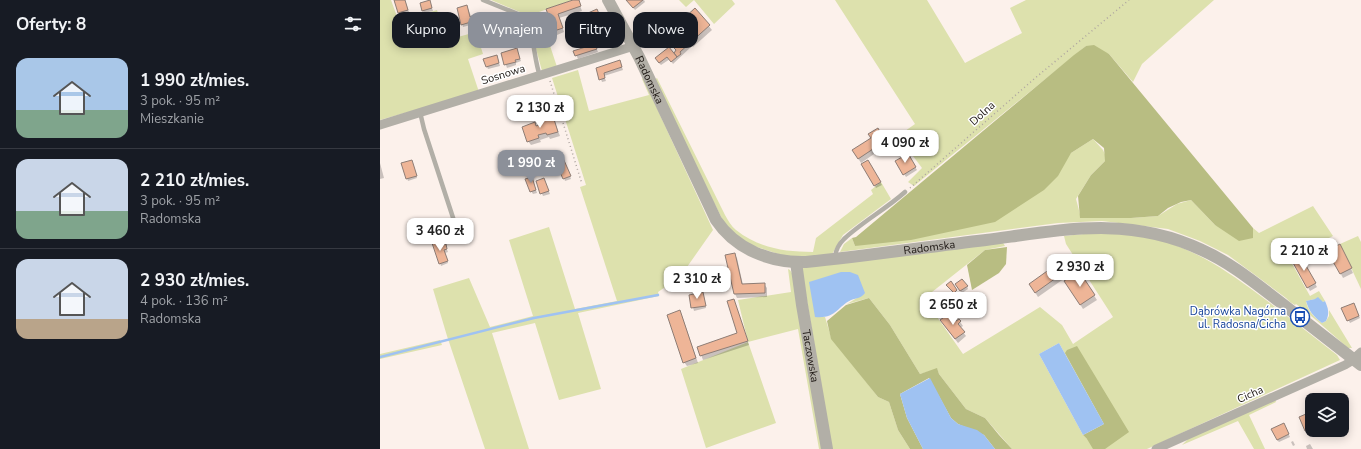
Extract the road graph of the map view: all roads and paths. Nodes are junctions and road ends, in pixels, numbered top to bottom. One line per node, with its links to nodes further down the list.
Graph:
1 (483, 0): 7 (lane)
2 (608, 0): 4 (street, Radomska)
3 (1129, 0): 11 (path, Dolna)
4 (633, 44)
5 (633, 46): 7 (street, Sosnowa)
6 (635, 48): 14 (street, Radomska)
7 (544, 75): 8 (street, Sosnowa); 10 (path)
8 (420, 112): 9 (street, Sosnowa); 12 (lane)
9 (380, 125)
10 (582, 184)
11 (905, 192): 13 (lane)
12 (459, 236)
13 (835, 259): 14 (street, Radomska); 15 (street, Radomska)
14 (796, 262): 16 (street, Taczowska)
15 (1358, 359): 17 (street, Cicha)
16 (827, 449)
17 (1156, 449)

